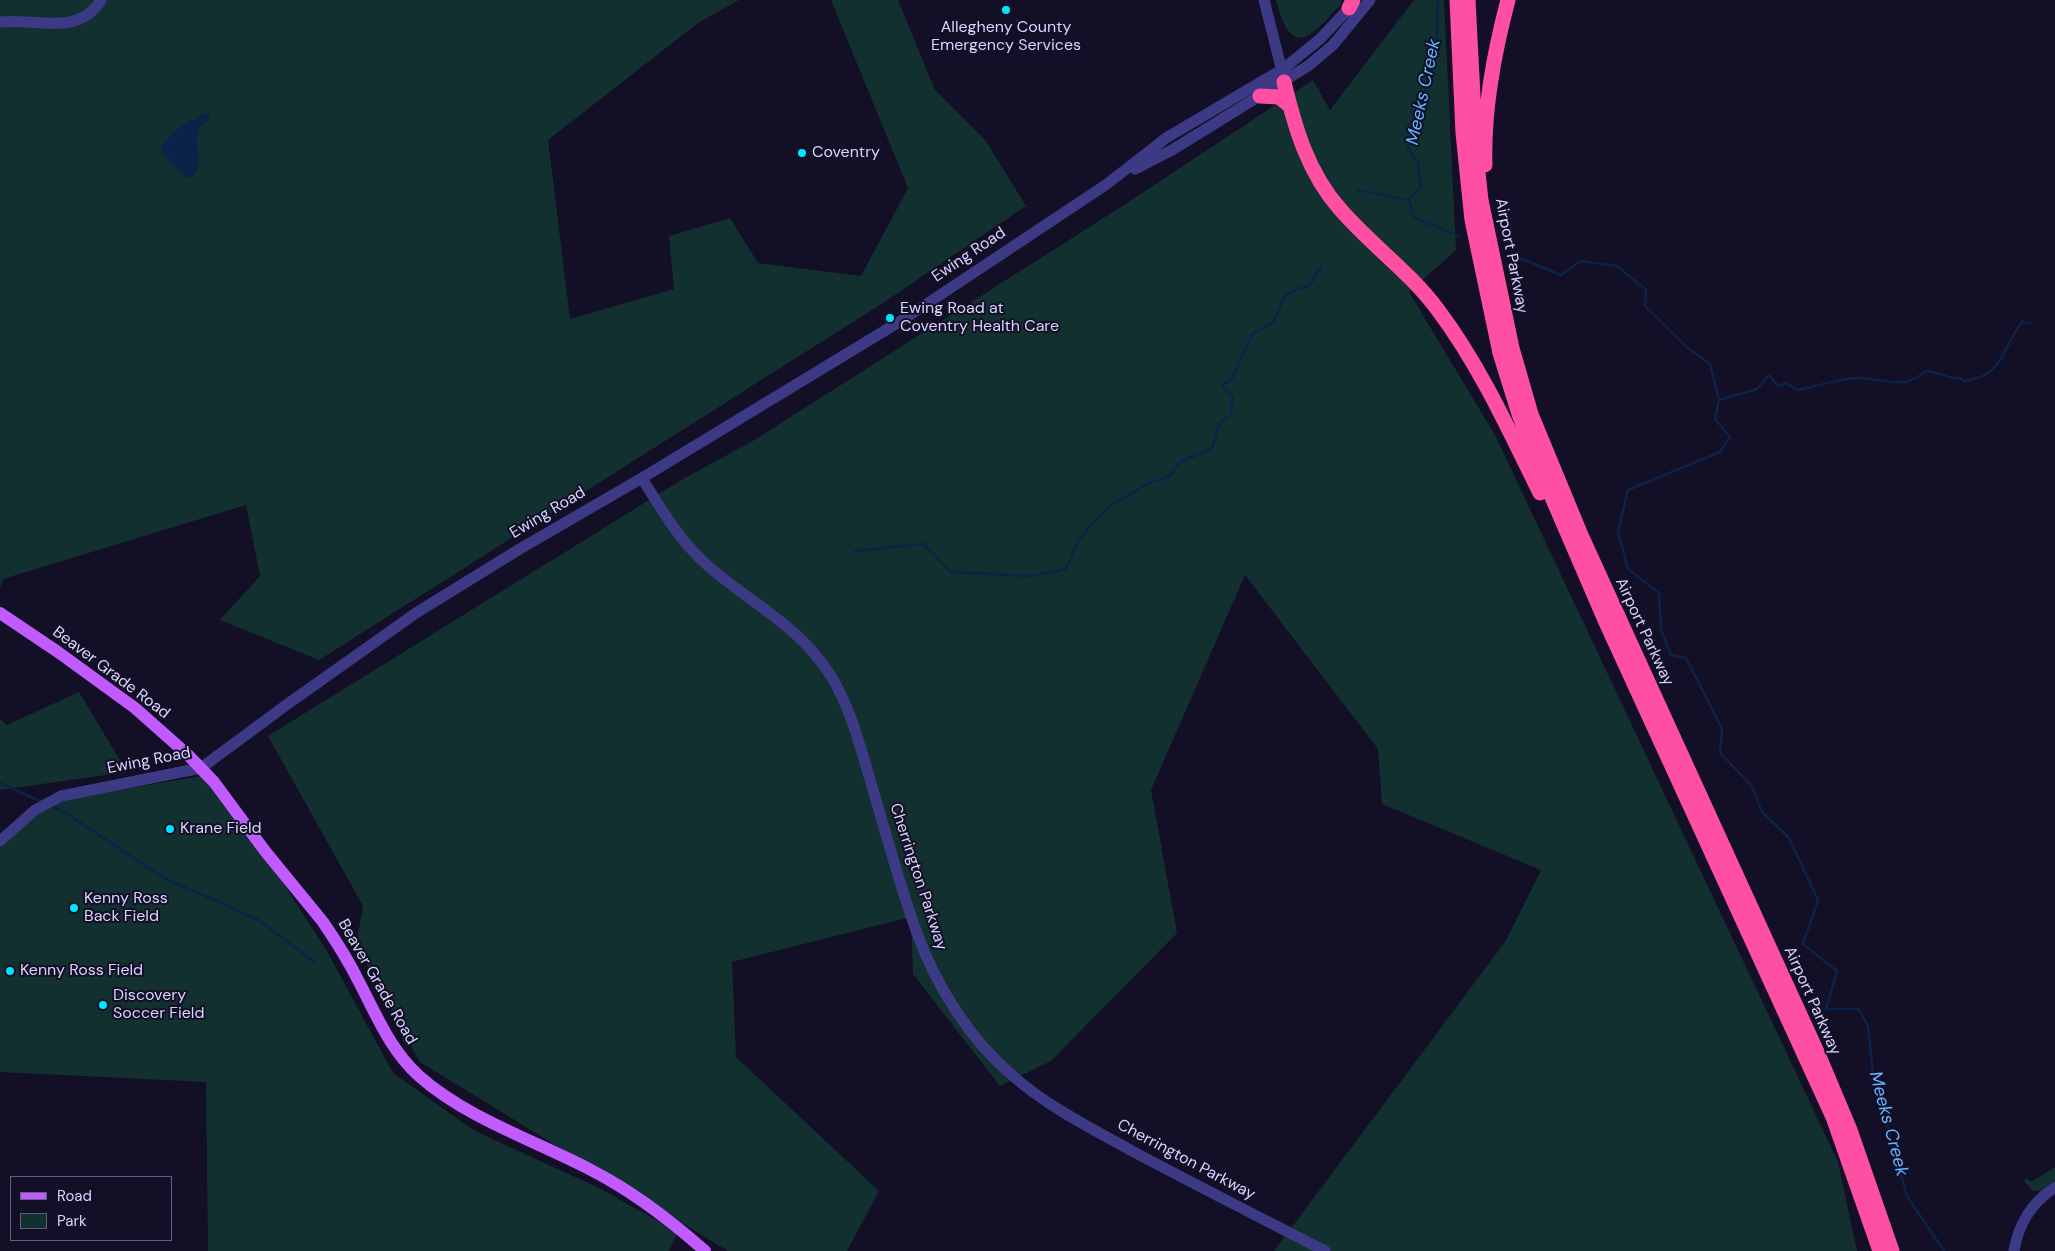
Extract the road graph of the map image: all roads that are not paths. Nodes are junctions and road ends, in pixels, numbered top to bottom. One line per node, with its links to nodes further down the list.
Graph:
1 (101, 0): 8 (street)
2 (1264, 0): 9 (street)
3 (1370, 0): 9 (street, Ewing Road)
4 (1457, 0): 16 (highway, Airport Parkway)
5 (1468, 0): 13 (highway, Airport Parkway)
6 (1508, 0): 13 (highway)
7 (1353, 3): 9 (street, Ewing Road)
8 (0, 22)
9 (1284, 75): 10 (street, Ewing Road); 11 (highway); 12 (street, Ewing Road)
10 (1260, 96): 11 (highway); 12 (street, Ewing Road)
11 (1290, 106): 16 (highway)
12 (1107, 184): 14 (street, Ewing Road)
13 (1491, 253): 23 (highway, Airport Parkway)
14 (642, 478): 17 (street, Ewing Road); 21 (street, Cherrington Parkway)
15 (0, 613): 17 (main road, Beaver Grade Road)
16 (1605, 620): 22 (highway, Airport Parkway)
17 (201, 768): 18 (street, Ewing Road); 20 (main road, Beaver Grade Road)
18 (0, 841)
19 (2055, 1187): 24 (street)
20 (705, 1251)
21 (1325, 1251)
22 (1880, 1251)
23 (1892, 1251)
24 (2014, 1251)

